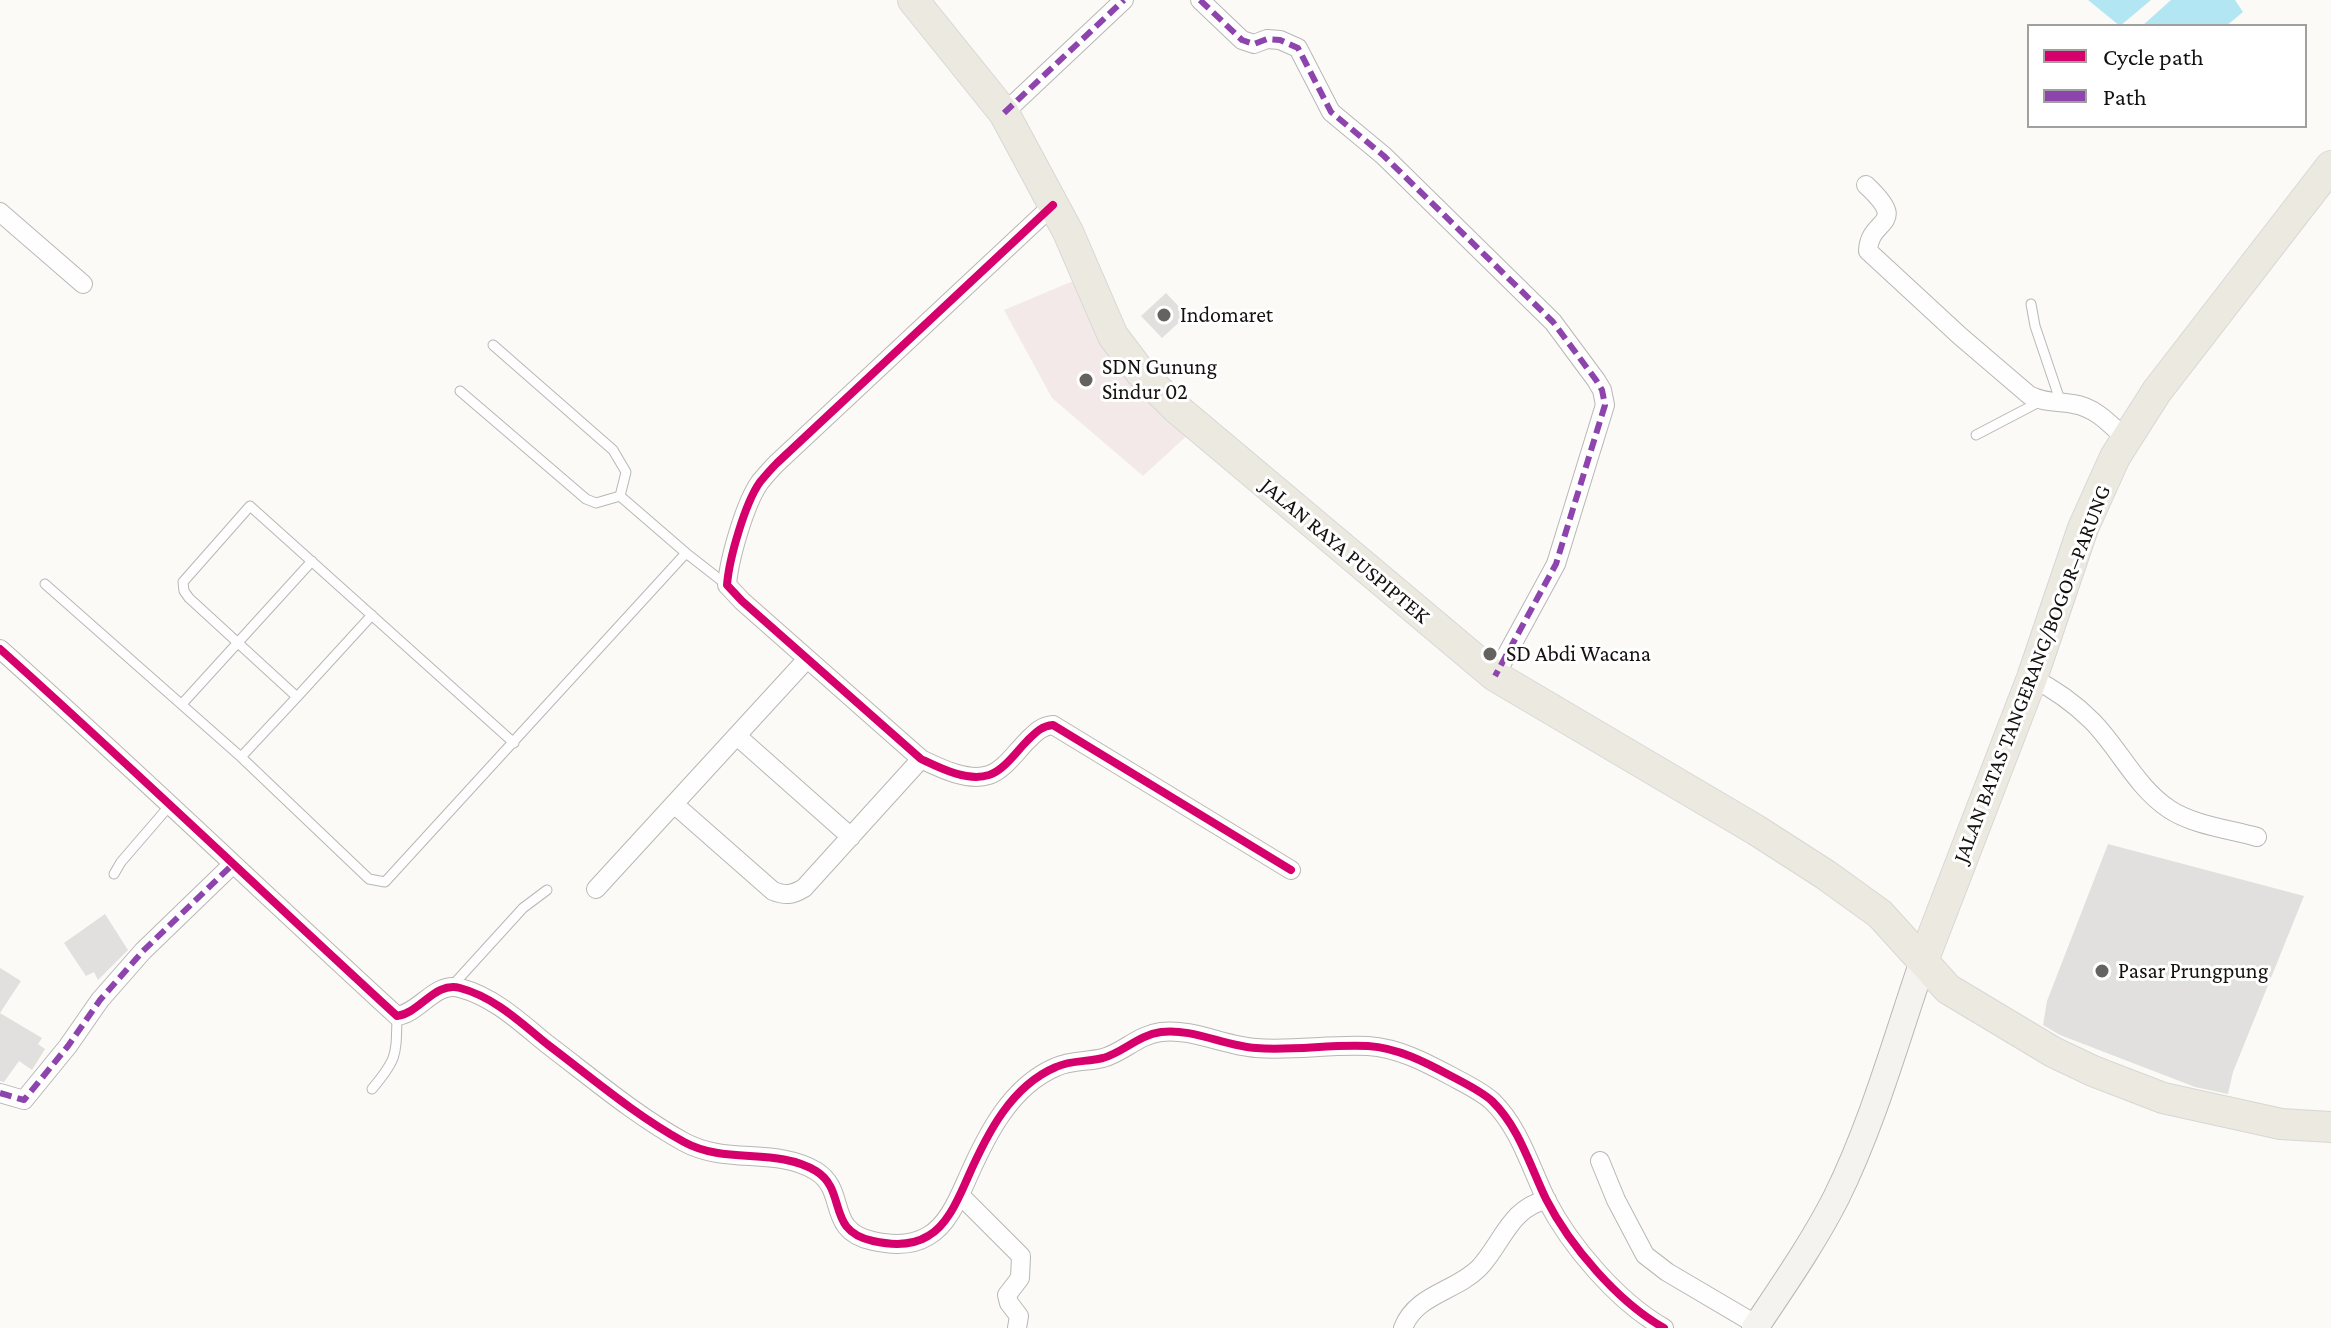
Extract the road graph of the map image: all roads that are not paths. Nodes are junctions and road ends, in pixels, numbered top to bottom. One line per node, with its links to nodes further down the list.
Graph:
1 (1124, 0): 4 (street)
2 (1200, 0): 26 (street)
3 (921, 3): 4 (main road, JALAN RAYA PUSPIPTEK)
4 (1004, 113): 7 (main road, JALAN RAYA PUSPIPTEK)
5 (2331, 166): 16 (main road, JALAN BATAS TANGERANG/BOGOR–PARUNG)
6 (1866, 185): 13 (street)
7 (1053, 205): 21 (street); 26 (main road, JALAN RAYA PUSPIPTEK)
8 (0, 212): 9 (street)
9 (83, 284)
10 (2031, 304): 14 (lane)
11 (493, 345): 17 (lane)
12 (460, 391): 17 (lane)
13 (2041, 401): 14 (street); 15 (lane)
14 (2061, 403): 16 (street)
15 (1976, 435)
16 (2126, 439): 27 (main road, JALAN BATAS TANGERANG/BOGOR–PARUNG)
17 (620, 496): 18 (lane)
18 (686, 553): 21 (lane); 31 (lane)
19 (312, 561): 22 (lane); 23 (lane); 23 (lane)
20 (45, 584): 29 (lane)
21 (727, 585): 25 (street)
22 (372, 615): 28 (lane); 31 (lane)
23 (238, 644): 28 (lane); 29 (lane)
24 (0, 649): 34 (street)
25 (807, 659): 30 (street); 33 (street)
26 (1495, 676): 43 (main road, JALAN RAYA PUSPIPTEK)
27 (2032, 678): 37 (street); 43 (main road, JALAN BATAS TANGERANG/BOGOR–PARUNG)
28 (297, 697): 32 (lane)
29 (182, 704): 32 (lane)
30 (737, 736): 35 (street); 36 (street)
31 (514, 743): 32 (lane)
32 (241, 757)
33 (921, 759): 36 (street); 39 (street)
34 (171, 804): 38 (street); 40 (lane)
35 (674, 804): 36 (street); 41 (street)
36 (851, 837)
37 (2257, 837)
38 (232, 865): 45 (street); 47 (street)
39 (1291, 870)
40 (114, 874)
41 (596, 889)
42 (547, 890): 44 (lane)
43 (1923, 961): 48 (main road, JALAN RAYA PUSPIPTEK); 52 (main road)
44 (452, 986): 45 (street); 50 (street)
45 (397, 1016): 46 (lane)
46 (372, 1089)
47 (0, 1093)
48 (2331, 1127)
49 (1600, 1161): 52 (street)
50 (960, 1195): 51 (street); 53 (street)
51 (1547, 1200): 54 (street); 55 (street)
52 (1756, 1326)
53 (1017, 1328)
54 (1403, 1328)
55 (1664, 1328)

